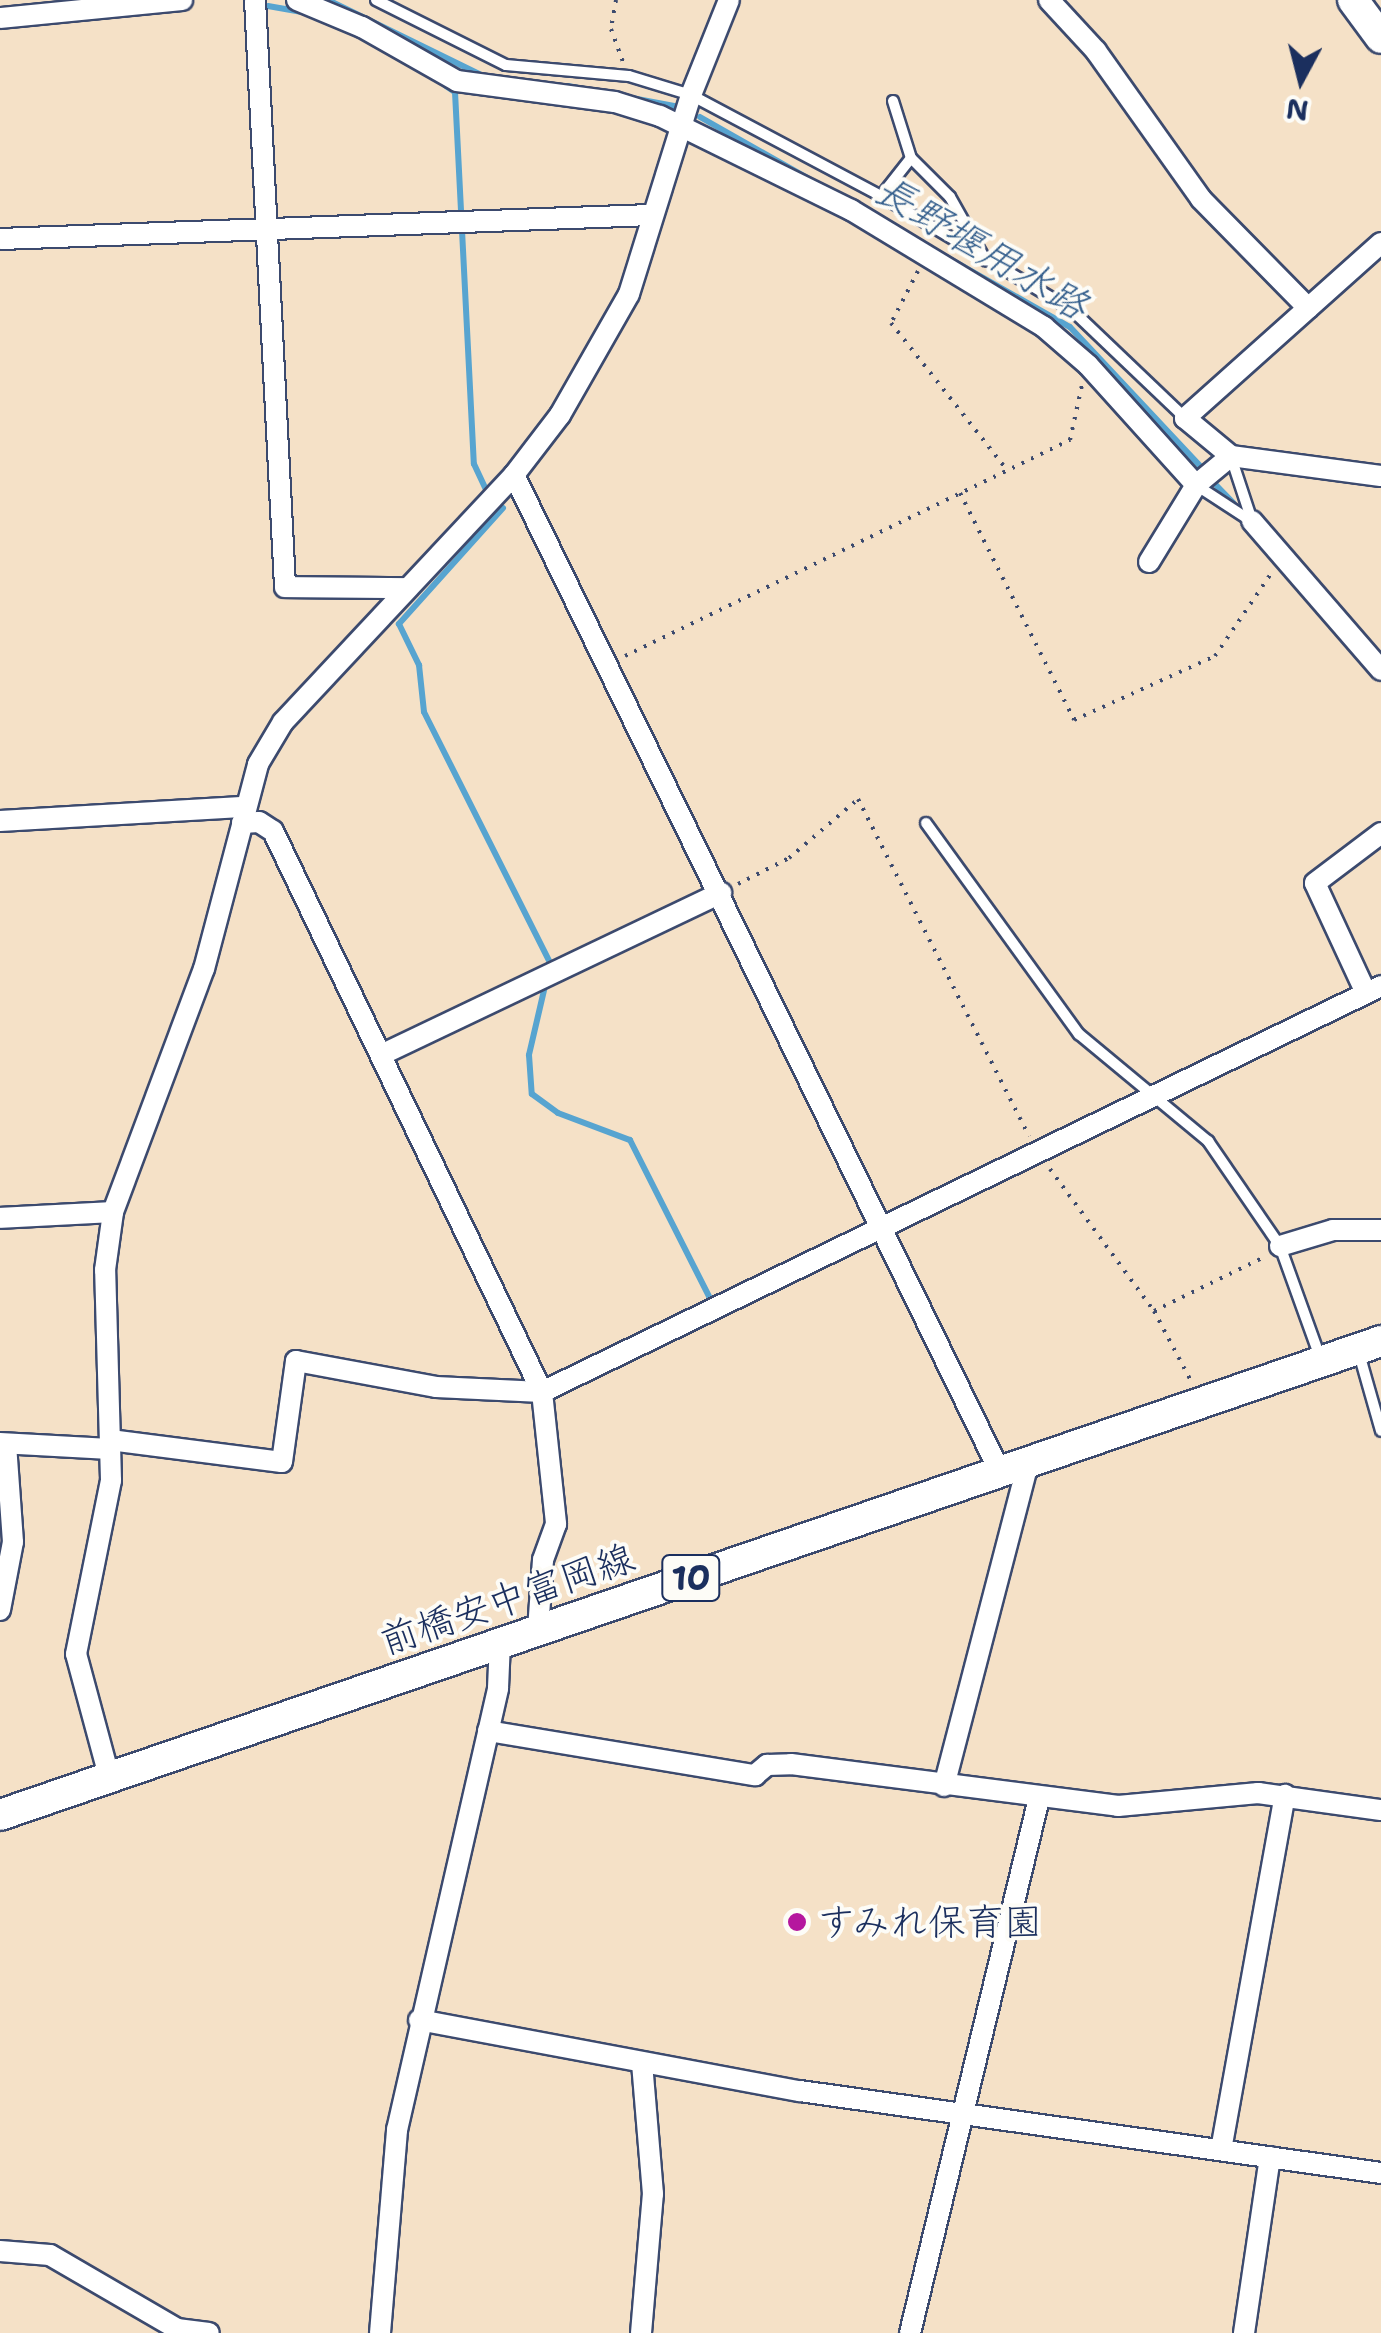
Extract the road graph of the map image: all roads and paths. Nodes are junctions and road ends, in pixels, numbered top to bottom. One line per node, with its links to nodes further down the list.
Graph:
1 (182, 0): 9 (street)
2 (255, 0): 18 (street)
3 (297, 0): 14 (street)
4 (376, 0): 11 (lane)
5 (616, 0): 11 (path)
6 (728, 0): 12 (street)
7 (1049, 0): 23 (street)
8 (1353, 0): 10 (main road)
9 (0, 18)
10 (1381, 38)
11 (629, 76): 12 (lane)
12 (691, 94): 14 (street); 16 (lane)
13 (893, 101): 15 (lane)
14 (682, 124): 17 (street); 21 (street)
15 (911, 158): 16 (lane); 22 (lane)
16 (881, 196): 22 (lane)
17 (651, 215): 18 (street); 28 (street)
18 (267, 229): 19 (street); 35 (street)
19 (0, 239)
20 (1381, 244): 23 (street)
21 (928, 253): 24 (street); 27 (path)
22 (986, 261): 25 (lane)
23 (1308, 308): 25 (street)
24 (1088, 365): 27 (path); 30 (street)
25 (1185, 418): 26 (street)
26 (1231, 456): 29 (street); 30 (street); 32 (lane)
27 (1007, 470): 31 (path)
28 (514, 475): 35 (street); 36 (street)
29 (1381, 476)
30 (1196, 485): 32 (lane); 34 (street)
31 (960, 493): 33 (path); 36 (path)
32 (1252, 521): 33 (street)
33 (1284, 557): 37 (street)
34 (1148, 562)
35 (407, 588): 38 (street)
36 (608, 664): 42 (street)
37 (1381, 670)
38 (244, 815): 39 (street); 44 (street); 47 (street)
39 (0, 822)
40 (926, 823): 45 (lane)
41 (1381, 833): 43 (street)
42 (720, 893): 44 (street); 46 (path); 49 (street)
43 (1374, 990): 45 (street)
44 (381, 1056): 55 (street)
45 (1154, 1098): 46 (street); 51 (lane)
46 (1037, 1151): 49 (street); 52 (path)
47 (113, 1212): 48 (street); 59 (street)
48 (0, 1218)
49 (885, 1230): 55 (street); 60 (street)
50 (1381, 1230): 51 (street)
51 (1280, 1246): 52 (path); 54 (lane)
52 (1154, 1311): 56 (path)
53 (1370, 1345): 54 (main road, 前橋安中富岡線 / 10); 57 (lane)
54 (1322, 1362): 56 (main road, 前橋安中富岡線 / 10)
55 (542, 1392): 59 (street); 62 (street)
56 (1202, 1406): 60 (main road, 前橋安中富岡線 / 10)
57 (1381, 1431)
58 (3, 1444): 59 (street); 61 (street)
59 (110, 1444): 65 (street)
60 (1014, 1468): 62 (main road, 前橋安中富岡線 / 10); 66 (street)
61 (0, 1610)
62 (538, 1630): 63 (main road, 前橋安中富岡線 / 10)
63 (500, 1643): 64 (street); 65 (main road, 前橋安中富岡線 / 10)
64 (488, 1731): 66 (street); 71 (street)
65 (109, 1776): 70 (main road, 前橋安中富岡線 / 10)
66 (944, 1786): 68 (street)
67 (1285, 1795): 68 (street); 69 (street); 74 (street)
68 (1040, 1798): 73 (street)
69 (1381, 1810)
70 (0, 1815)
71 (419, 2020): 72 (street); 79 (street)
72 (642, 2063): 73 (street); 80 (street)
73 (960, 2112): 74 (street); 81 (street)
74 (1221, 2150): 75 (street)
75 (1270, 2157): 76 (street); 82 (street)
76 (1381, 2173)
77 (0, 2251): 78 (street)
78 (209, 2333)
79 (380, 2333)
80 (642, 2333)
81 (910, 2333)
82 (1244, 2333)

